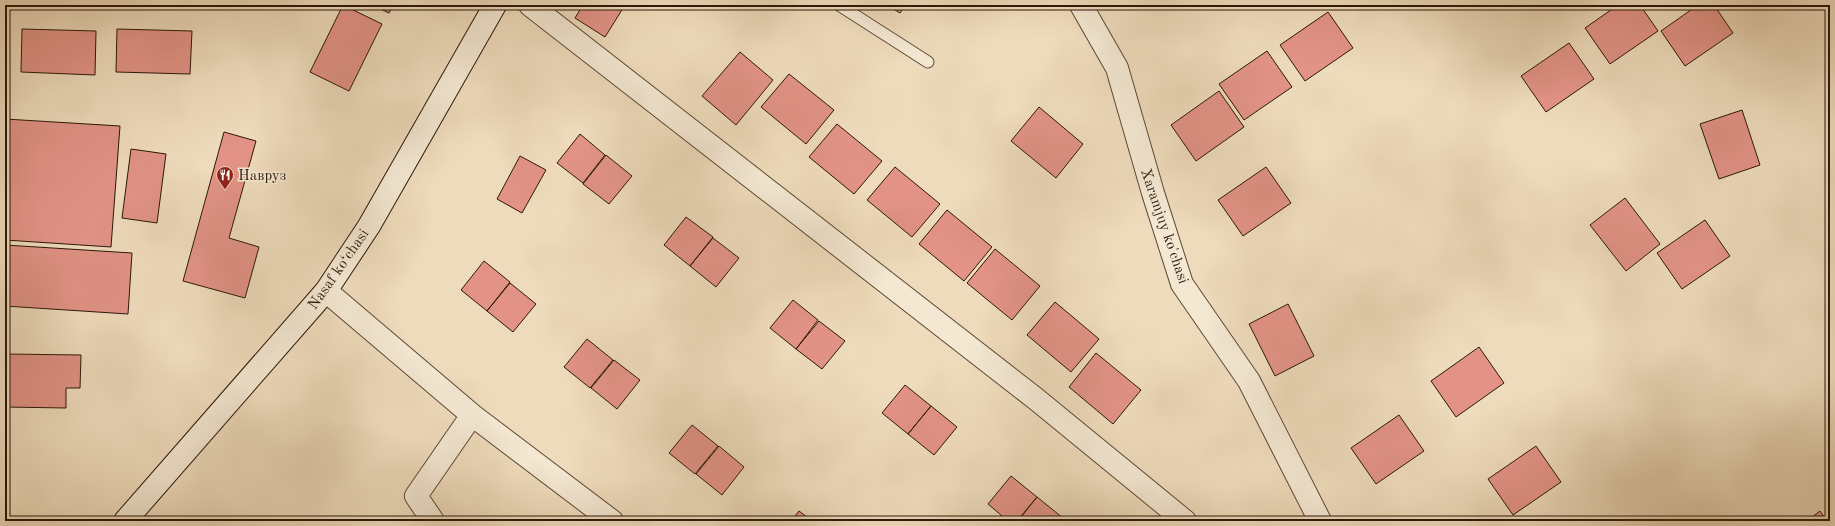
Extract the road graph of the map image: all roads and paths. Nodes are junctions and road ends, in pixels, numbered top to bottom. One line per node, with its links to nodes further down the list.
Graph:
1 (495, 5): 6 (street, Nasaf ko‘chasi)
2 (530, 5): 11 (street)
3 (839, 5): 5 (lane)
4 (1081, 5): 12 (street, Xaramjuy ko'chasi)
5 (928, 62)
6 (326, 291): 7 (street); 8 (street, Nasaf ko‘chasi)
7 (472, 415): 9 (street); 10 (street)
8 (125, 521)
9 (433, 521)
10 (612, 521)
11 (1185, 521)
12 (1320, 521)

